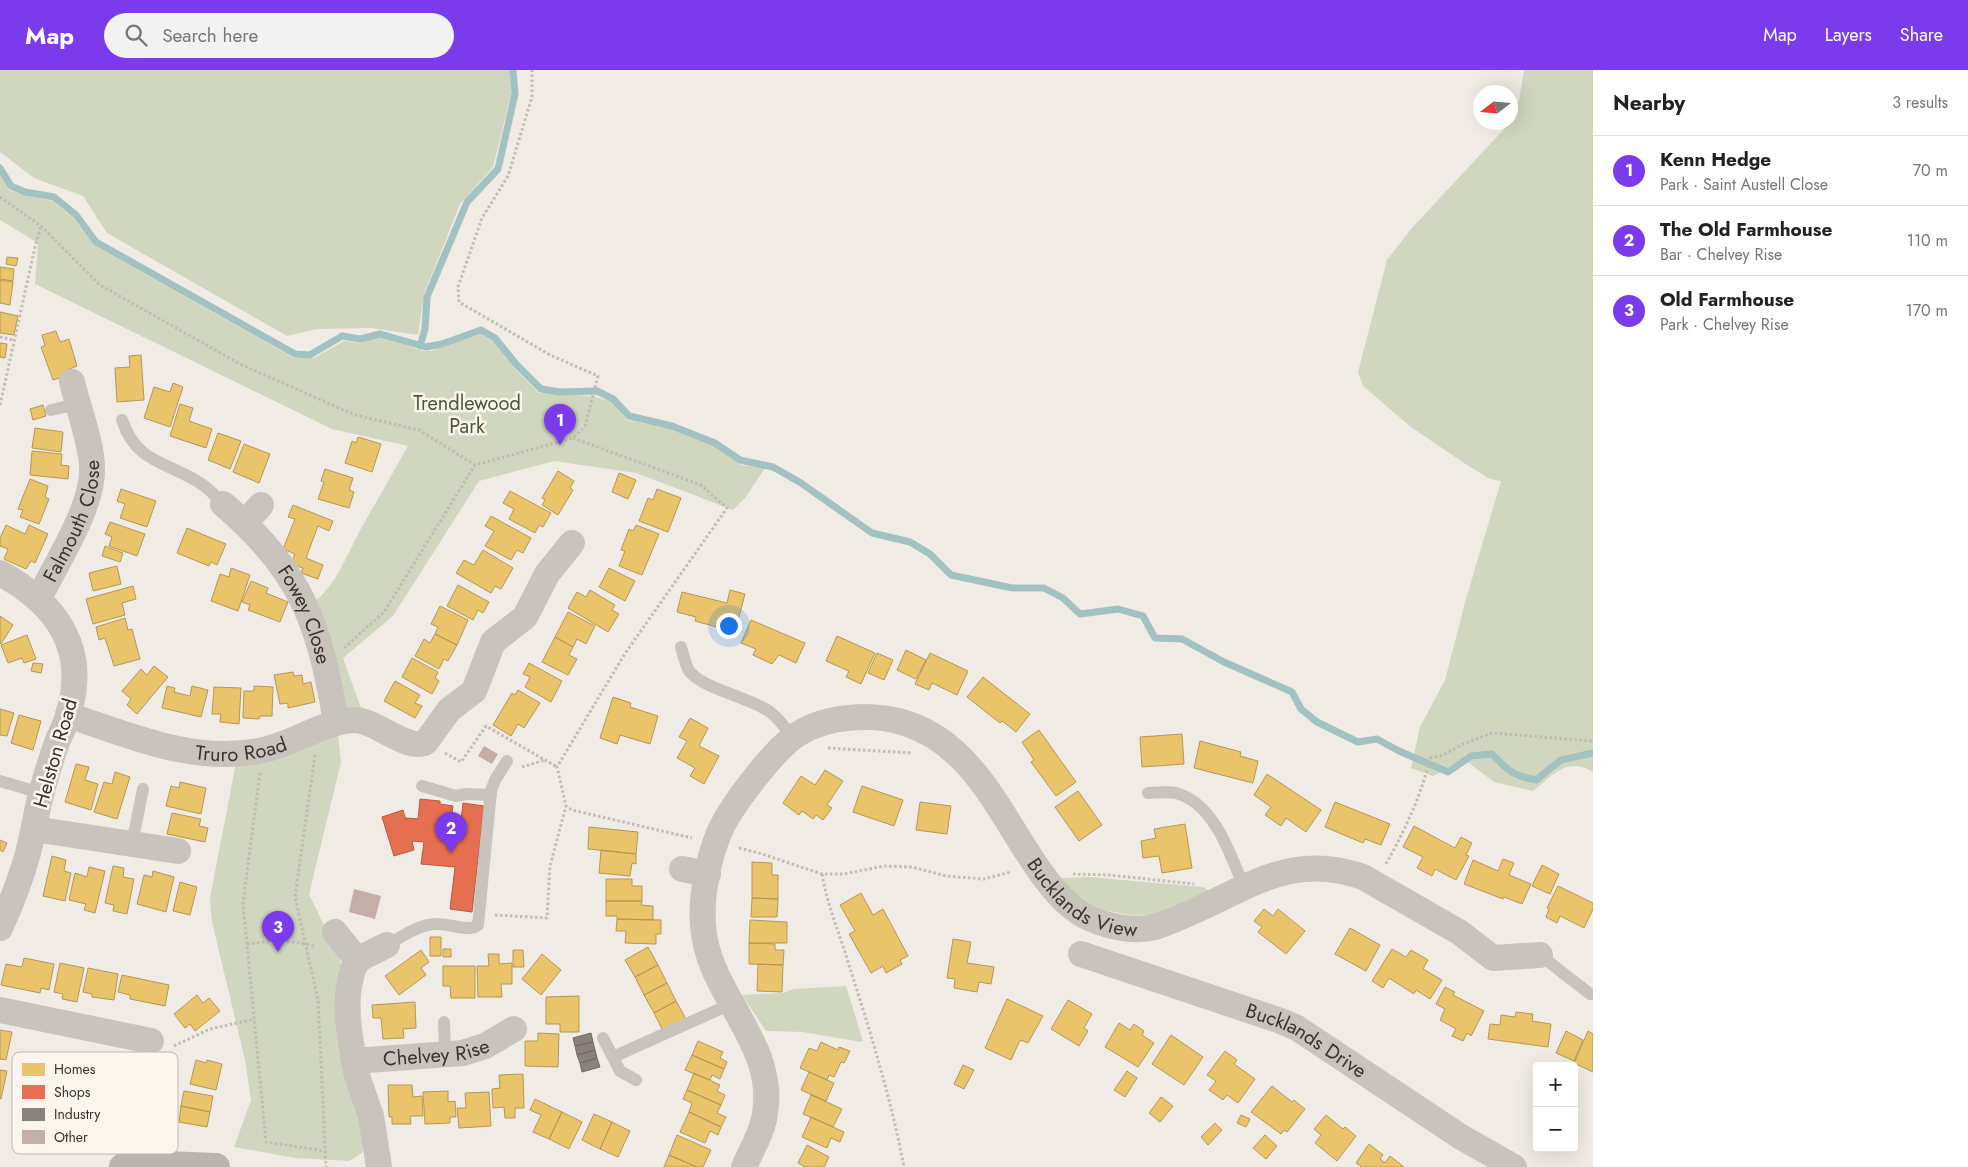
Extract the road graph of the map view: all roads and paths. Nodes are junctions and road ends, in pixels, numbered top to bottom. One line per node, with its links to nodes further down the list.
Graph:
1 (532, 70): 10 (path)
2 (0, 197): 3 (path)
3 (41, 226): 5 (path); 11 (path)
4 (0, 337): 5 (path)
5 (14, 340): 7 (path)
6 (75, 393): 8 (lane); 15 (street, Falmouth Close)
7 (0, 406)
8 (51, 410)
9 (122, 420): 12 (lane)
10 (573, 438): 11 (path); 27 (path)
11 (475, 465): 17 (path)
12 (222, 504): 19 (street, Fowey Close)
13 (572, 543): 22 (street)
14 (0, 573): 15 (street, Helston Road)
15 (38, 598): 18 (street, Helston Road)
16 (682, 647): 20 (lane)
17 (338, 653)
18 (68, 715): 24 (street, Truro Road); 31 (street, Helston Road)
19 (327, 726): 22 (street, Truro Road); 24 (street, Truro Road); 49 (path)
20 (792, 738): 36 (street, Bucklands View); 40 (street, Bucklands View)
21 (1593, 741): 44 (path)
22 (417, 743): 27 (path)
23 (824, 748): 25 (path)
24 (263, 750): 50 (path)
25 (921, 754)
26 (507, 761): 33 (lane)
27 (557, 766): 34 (path)
28 (0, 781): 31 (lane)
29 (422, 786): 33 (lane)
30 (144, 789): 37 (lane)
31 (41, 793): 35 (street, Helston Road)
32 (1148, 793): 45 (lane)
33 (491, 795): 46 (lane)
34 (566, 806): 36 (path); 46 (path)
35 (34, 829): 37 (street); 47 (street, Helston Road)
36 (716, 843): 41 (street, Bucklands View); 42 (path)
37 (132, 844): 38 (street)
38 (178, 851)
39 (682, 869): 41 (street)
40 (1039, 870): 42 (path); 43 (path); 45 (street, Bucklands View)
41 (708, 874): 56 (street, Bucklands View)
42 (822, 874): 73 (path)
43 (1196, 884)
44 (1378, 885): 45 (street, Bucklands View); 53 (street, Bucklands View)
45 (1244, 888)
46 (479, 914): 51 (lane)
47 (0, 928)
48 (329, 940): 49 (path); 54 (street)
49 (305, 943): 50 (path); 67 (path)
50 (247, 944): 58 (path)
51 (387, 945): 54 (street)
52 (1080, 954): 74 (street, Bucklands Drive)
53 (1540, 955): 55 (lane)
54 (357, 960): 65 (street, Chelvey Rise)
55 (1593, 994)
56 (731, 1004): 64 (lane); 72 (street, Bucklands View)
57 (0, 1010): 62 (street)
58 (255, 1019): 62 (path); 67 (path)
59 (444, 1022): 63 (lane)
60 (514, 1029): 63 (street, Chelvey Rise)
61 (603, 1038): 64 (lane)
62 (151, 1041)
63 (445, 1055): 65 (street, Chelvey Rise)
64 (613, 1057): 66 (lane)
65 (354, 1061): 71 (street, Chelvey Rise)
66 (636, 1080)
67 (325, 1151): 70 (path)
68 (123, 1167): 69 (street)
69 (216, 1167)
70 (326, 1167)
71 (379, 1167)
72 (744, 1167)
73 (904, 1167)
74 (1514, 1167)

